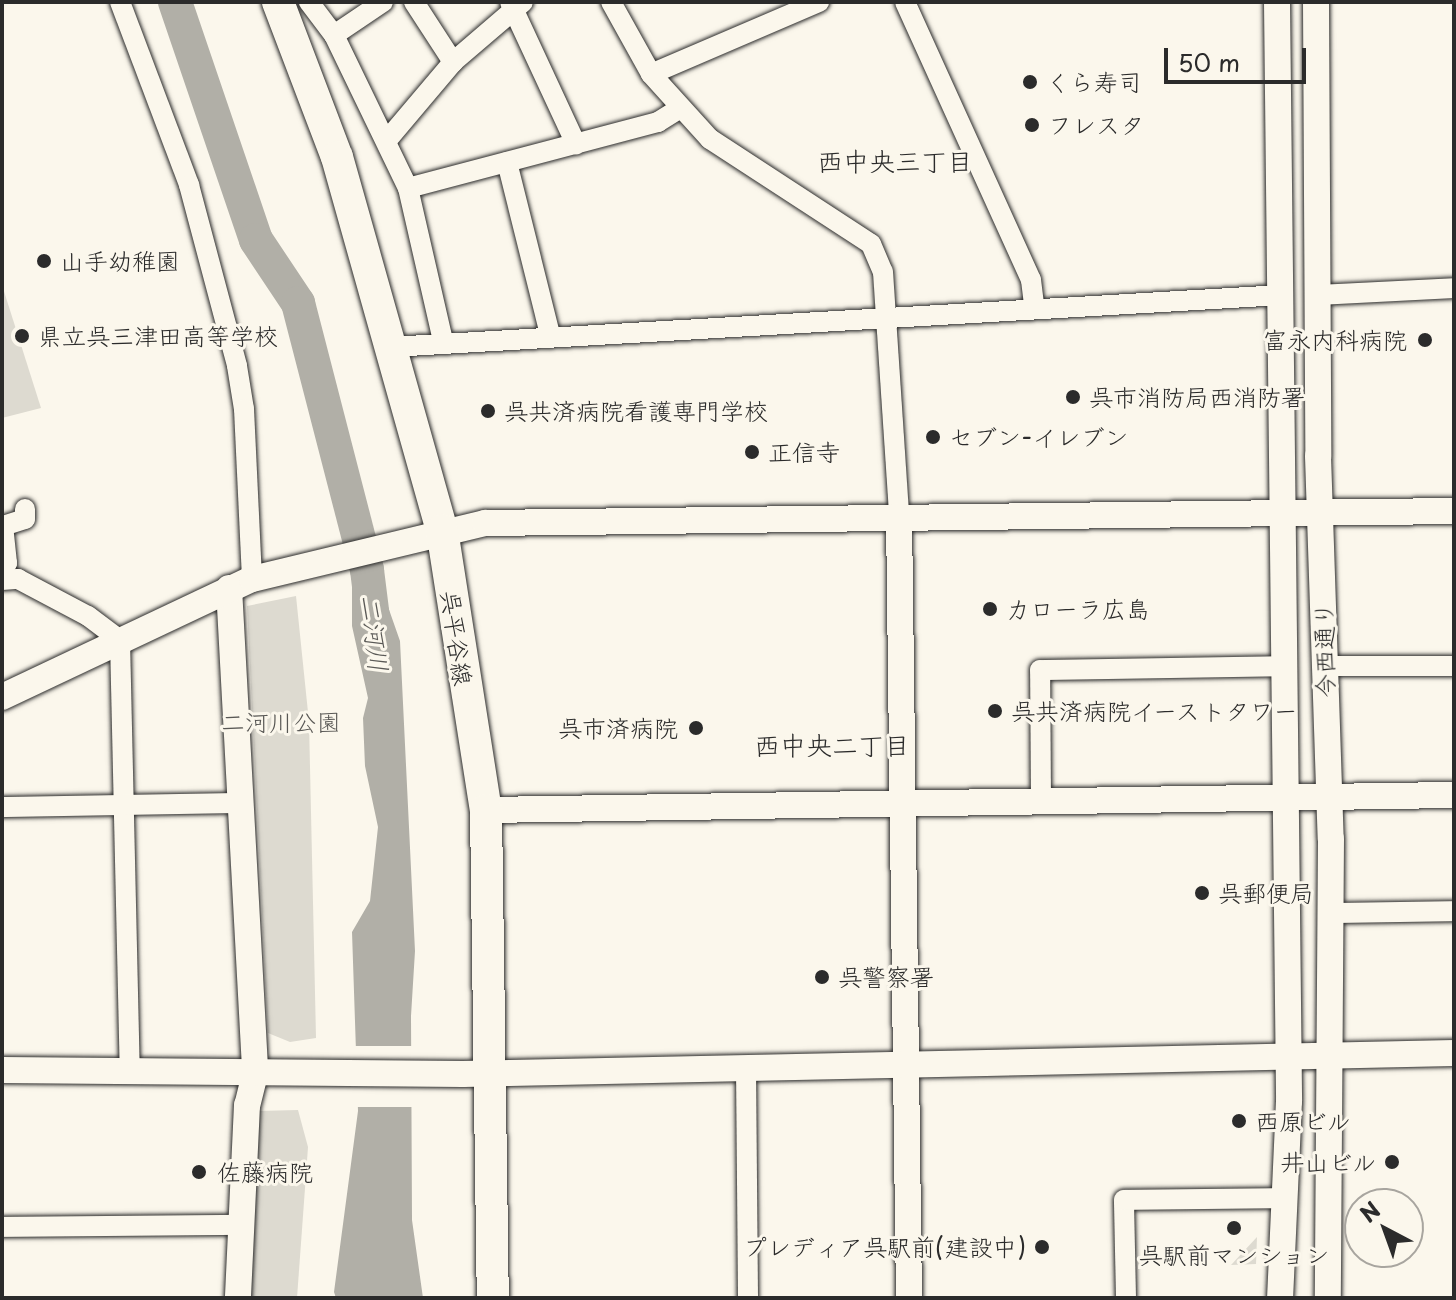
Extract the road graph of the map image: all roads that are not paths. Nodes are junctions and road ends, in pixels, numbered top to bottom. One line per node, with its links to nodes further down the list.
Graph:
1 (120, 2): 36 (street)
2 (278, 2): 27 (main road, 呉平谷線)
3 (309, 2): 12 (street)
4 (383, 2): 12 (street)
5 (414, 2): 13 (street)
6 (611, 2): 14 (street)
7 (819, 2): 14 (street)
8 (905, 2): 23 (street)
9 (1277, 2): 21 (street, 今西通り)
10 (1316, 2): 22 (street, 今西通り)
11 (516, 5): 13 (street); 17 (street)
12 (334, 35): 16 (street)
13 (453, 62): 16 (street)
14 (651, 74): 15 (street)
15 (679, 109): 17 (street); 24 (street)
16 (388, 139): 19 (street)
17 (576, 144): 18 (street)
18 (507, 162): 19 (street); 25 (street)
19 (408, 188): 26 (street)
20 (1454, 288): 22 (street)
21 (1282, 295): 23 (street); 31 (street, 今西通り)
22 (1318, 295): 30 (street, 今西通り)
23 (1034, 306): 24 (street)
24 (888, 318): 25 (street); 32 (street)
25 (550, 335): 26 (street)
26 (443, 341): 27 (street)
27 (391, 347): 33 (main road, 呉平谷線)
28 (25, 509): 34 (street)
29 (1454, 511): 30 (street)
30 (1321, 514): 31 (street); 39 (street, 今西通り)
31 (1284, 515): 32 (street); 38 (street, 今西通り)
32 (899, 516): 33 (street); 46 (street)
33 (431, 533): 36 (street); 50 (main road, 呉平谷線)
34 (2, 566)
35 (2, 580): 37 (street)
36 (241, 584): 37 (street); 47 (street)
37 (120, 640): 41 (street); 48 (street)
38 (1286, 666): 44 (street, 今西通り); 45 (street)
39 (1324, 666): 40 (street); 43 (street, 今西通り)
40 (1454, 666)
41 (2, 697)
42 (1454, 795): 43 (street)
43 (1328, 796): 44 (street); 52 (street, 今西通り)
44 (1287, 798): 45 (street); 55 (street, 今西通り)
45 (1041, 799): 46 (street)
46 (901, 802): 50 (street); 56 (street)
47 (241, 803): 48 (street); 61 (street)
48 (122, 805): 49 (street); 59 (street)
49 (2, 807)
50 (486, 810): 60 (main road, 呉平谷線)
51 (1454, 911): 52 (street)
52 (1330, 913): 54 (street, 今西通り)
53 (1454, 1053): 54 (street)
54 (1330, 1056): 55 (street); 71 (street, 今西通り)
55 (1287, 1057): 56 (street); 62 (street, 今西通り)
56 (903, 1063): 57 (street); 68 (street)
57 (746, 1066): 60 (street); 67 (street)
58 (2, 1070): 59 (street)
59 (130, 1070): 61 (street)
60 (476, 1072): 61 (street); 66 (main road, 呉平谷線)
61 (255, 1074): 63 (street)
62 (1285, 1198): 69 (street); 70 (street, 今西通り)
63 (239, 1225): 64 (street); 65 (street)
64 (2, 1227)
65 (238, 1298)
66 (493, 1298)
67 (748, 1298)
68 (909, 1298)
69 (1126, 1298)
70 (1280, 1298)
71 (1328, 1298)

